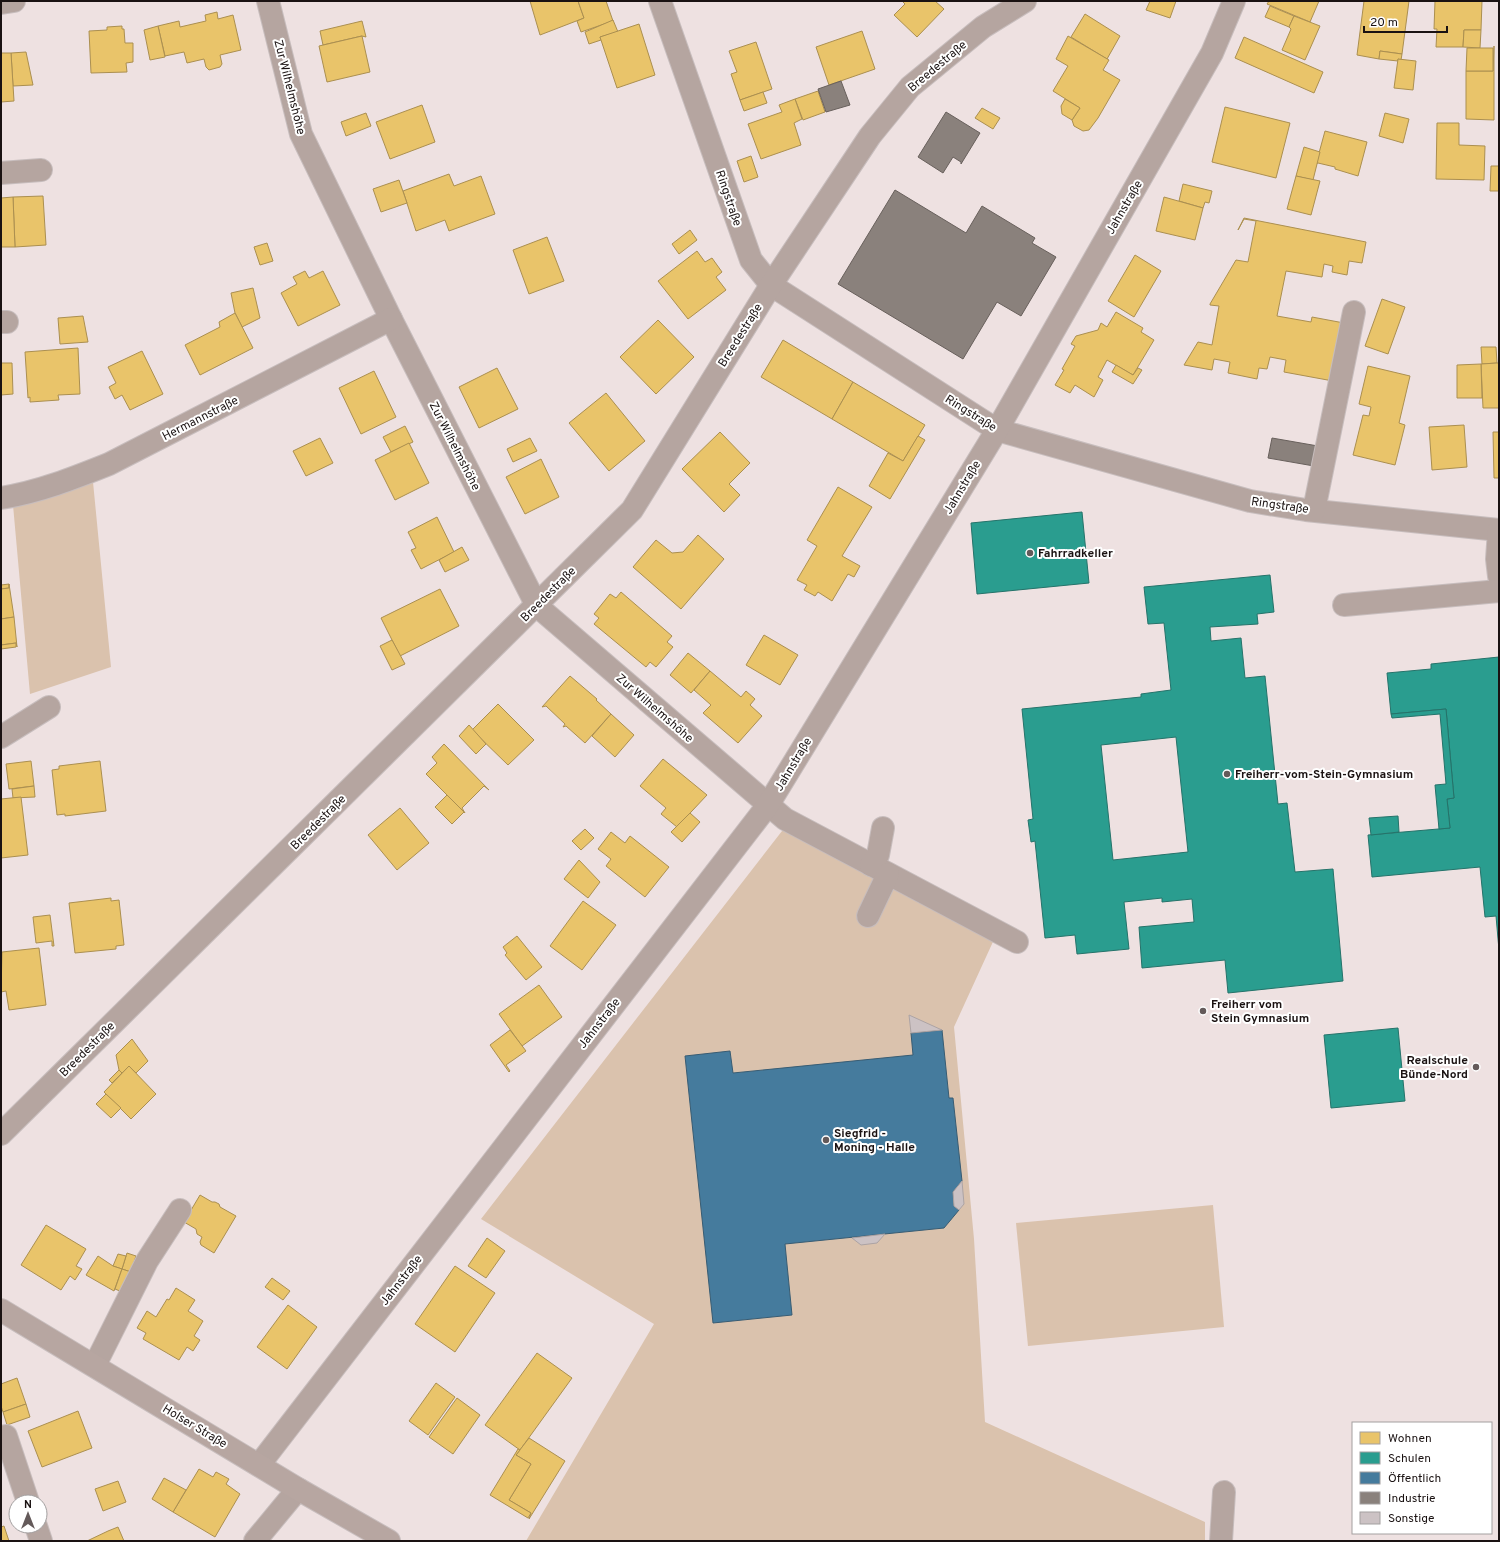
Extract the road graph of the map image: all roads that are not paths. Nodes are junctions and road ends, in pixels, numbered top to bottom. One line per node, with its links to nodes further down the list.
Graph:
1 (14, 1): 6 (street)
2 (268, 1): 11 (street, Zur Wilhelmshöhe)
3 (660, 1): 9 (street, Ringstraße)
4 (1025, 1): 9 (street, Breedestraße)
5 (1234, 1): 12 (street, Jahnstraße)
6 (1, 3)
7 (41, 170): 8 (street)
8 (1, 173)
9 (771, 285): 12 (street, Ringstraße); 19 (street, Breedestraße)
10 (1354, 312): 14 (street)
11 (391, 319): 13 (street, Hermannstraße); 19 (street, Zur Wilhelmshöhe)
12 (997, 430): 14 (street, Ringstraße); 22 (street, Jahnstraße)
13 (1, 498)
14 (1314, 510): 15 (street, Ringstraße)
15 (1499, 530): 16 (street)
16 (1499, 576)
17 (1499, 591): 18 (street)
18 (1344, 605)
19 (537, 606): 22 (street, Zur Wilhelmshöhe); 27 (street, Breedestraße)
20 (49, 707): 21 (street)
21 (1, 737)
22 (768, 805): 24 (street, Zur Wilhelmshöhe); 32 (street, Jahnstraße)
23 (883, 828): 24 (street)
24 (879, 869): 25 (street); 26 (street, Zur Wilhelmshöhe)
25 (868, 916)
26 (1017, 942)
27 (1, 1134)
28 (180, 1210): 30 (street)
29 (1, 1310): 30 (main road, Holser Straße)
30 (95, 1365): 32 (main road, Holser Straße)
31 (6, 1436): 35 (street)
32 (259, 1465): 33 (main road, Holser Straße)
33 (298, 1488): 36 (street); 37 (main road, Holser Straße)
34 (1224, 1492): 38 (street)
35 (25, 1494)
36 (255, 1541)
37 (389, 1541)
38 (1221, 1541)

